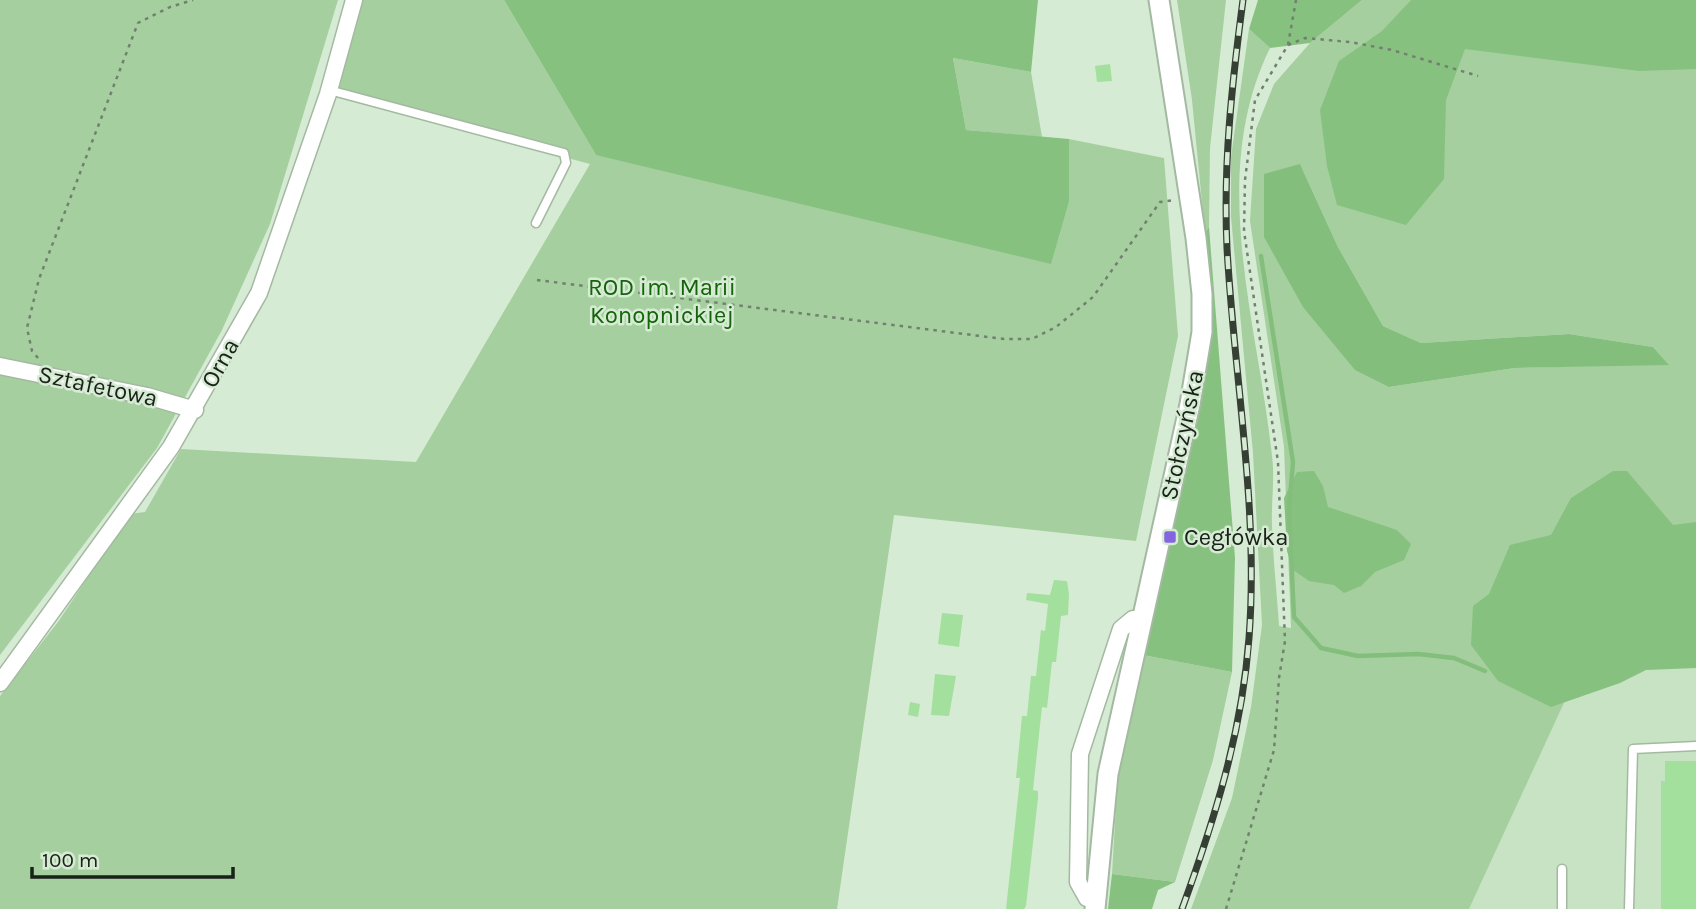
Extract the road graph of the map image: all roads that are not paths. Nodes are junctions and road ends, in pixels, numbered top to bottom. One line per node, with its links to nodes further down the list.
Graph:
1 (354, 0): 3 (street, Orna)
2 (1159, 0): 7 (street, Stołczyńska)
3 (329, 90): 4 (lane); 6 (street, Orna)
4 (536, 223)
5 (0, 366): 6 (street, Sztafetowa)
6 (195, 410): 8 (street, Orna)
7 (1141, 620): 11 (street, Stołczyńska); 11 (street)
8 (0, 683)
9 (1696, 746): 13 (lane)
10 (1562, 869): 12 (lane)
11 (1095, 904)
12 (1562, 909)
13 (1629, 909)

